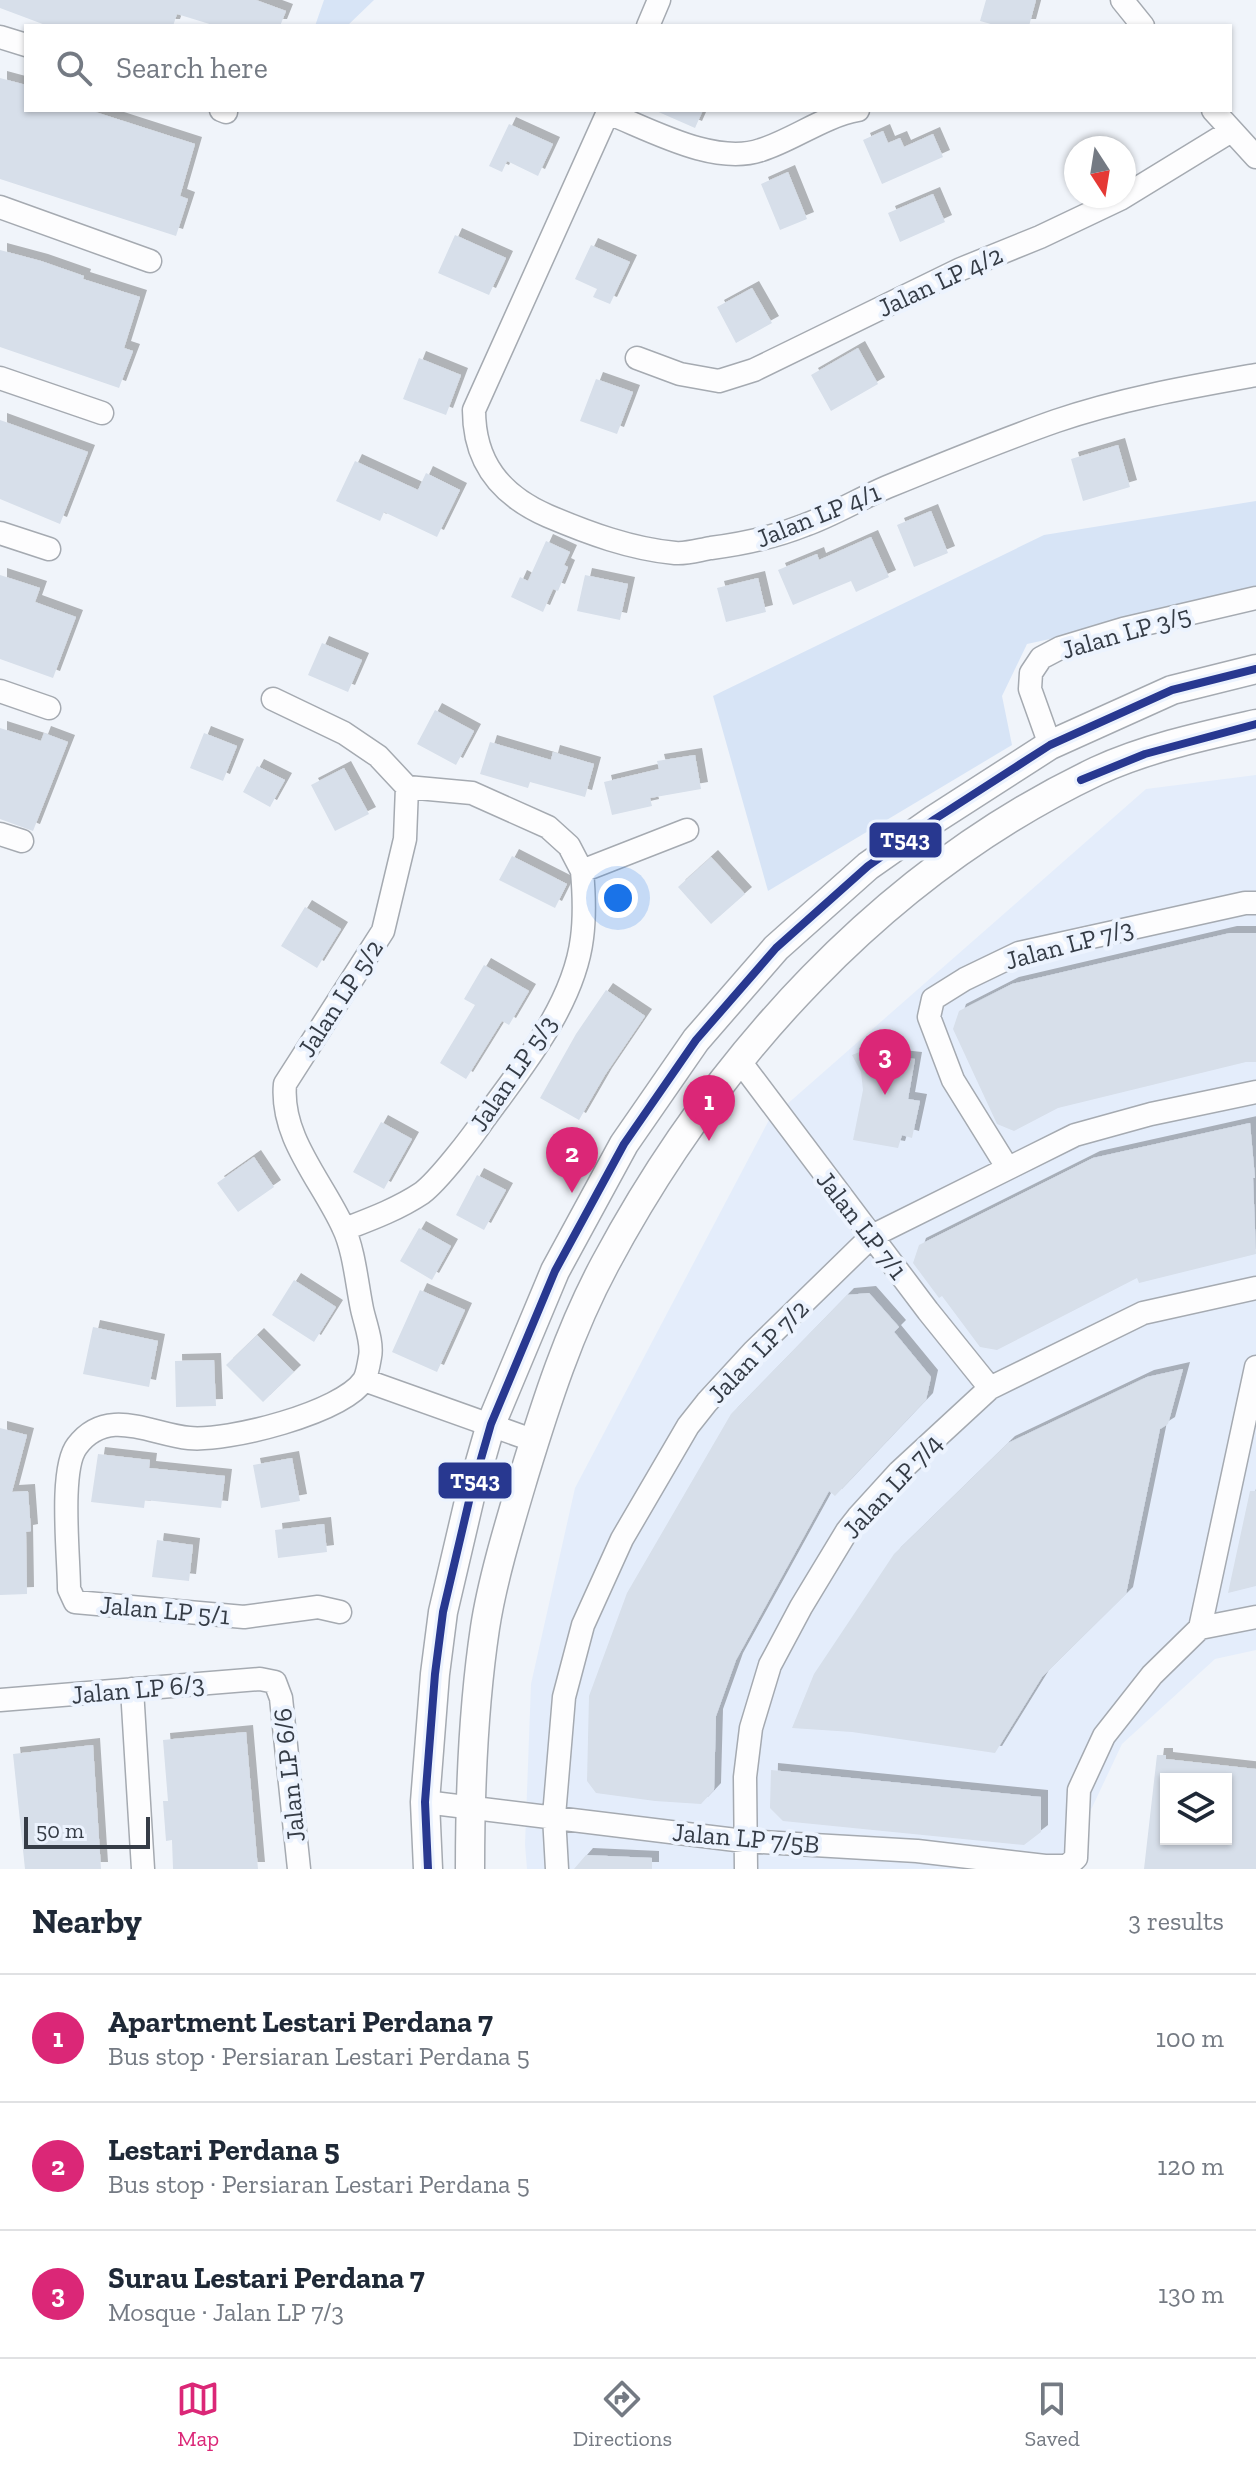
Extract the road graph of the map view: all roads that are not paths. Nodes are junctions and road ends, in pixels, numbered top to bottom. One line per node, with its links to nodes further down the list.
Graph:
1 (659, 0): 3 (street)
2 (1122, 0): 4 (street)
3 (649, 24)
4 (1141, 24)
5 (0, 37): 6 (street)
6 (24, 44)
7 (609, 112): 8 (street); 15 (street, Jalan LP 4/1)
8 (853, 112)
9 (1215, 112): 10 (street)
10 (1231, 131): 11 (street); 14 (street, Jalan LP 4/2)
11 (1256, 157)
12 (0, 207): 13 (street)
13 (150, 261)
14 (637, 358)
15 (1256, 375)
16 (0, 378): 17 (street)
17 (102, 413)
18 (0, 533): 19 (street)
19 (49, 549)
20 (1256, 598): 26 (street, Jalan LP 3/5)
21 (1256, 669): 26 (main road)
22 (0, 691): 24 (street)
23 (273, 699): 27 (street)
24 (49, 708)
25 (1256, 724): 33 (main road)
26 (1050, 745): 42 (main road)
27 (407, 787): 31 (street); 36 (street, Jalan LP 5/2)
28 (687, 830): 31 (street)
29 (0, 834): 30 (street)
30 (22, 841)
31 (582, 871): 36 (street, Jalan LP 5/3)
32 (1256, 903): 35 (street, Jalan LP 7/3)
33 (739, 1060): 37 (street, Jalan LP 7/1); 43 (main road)
34 (1256, 1092): 35 (street, Jalan LP 7/2)
35 (1007, 1167): 37 (street, Jalan LP 7/2)
36 (345, 1229): 40 (street)
37 (872, 1236): 41 (street, Jalan LP 7/1); 52 (street, Jalan LP 7/2)
38 (1256, 1288): 41 (street, Jalan LP 7/4)
39 (1256, 1367): 46 (street)
40 (364, 1380): 42 (street); 44 (street, Jalan LP 5/1)
41 (990, 1388): 53 (street, Jalan LP 7/4)
42 (491, 1424): 43 (street); 50 (main road)
43 (535, 1441): 51 (main road)
44 (340, 1612)
45 (1256, 1617): 46 (street)
46 (1200, 1628): 53 (street, Jalan LP 7/5B)
47 (275, 1682): 48 (street, Jalan LP 6/3); 55 (street, Jalan LP 6/6)
48 (132, 1689): 49 (street, Jalan LP 6/3); 54 (street)
49 (0, 1700)
50 (425, 1802): 51 (street, Jalan LP 7/5B); 56 (main road)
51 (470, 1807): 52 (street, Jalan LP 7/5B); 57 (main road)
52 (554, 1816): 53 (street, Jalan LP 7/5B); 58 (street, Jalan LP 7/2)
53 (744, 1841): 59 (street, Jalan LP 7/4)
54 (143, 1869)
55 (299, 1869)
56 (428, 1869)
57 (470, 1869)
58 (557, 1869)
59 (746, 1869)

